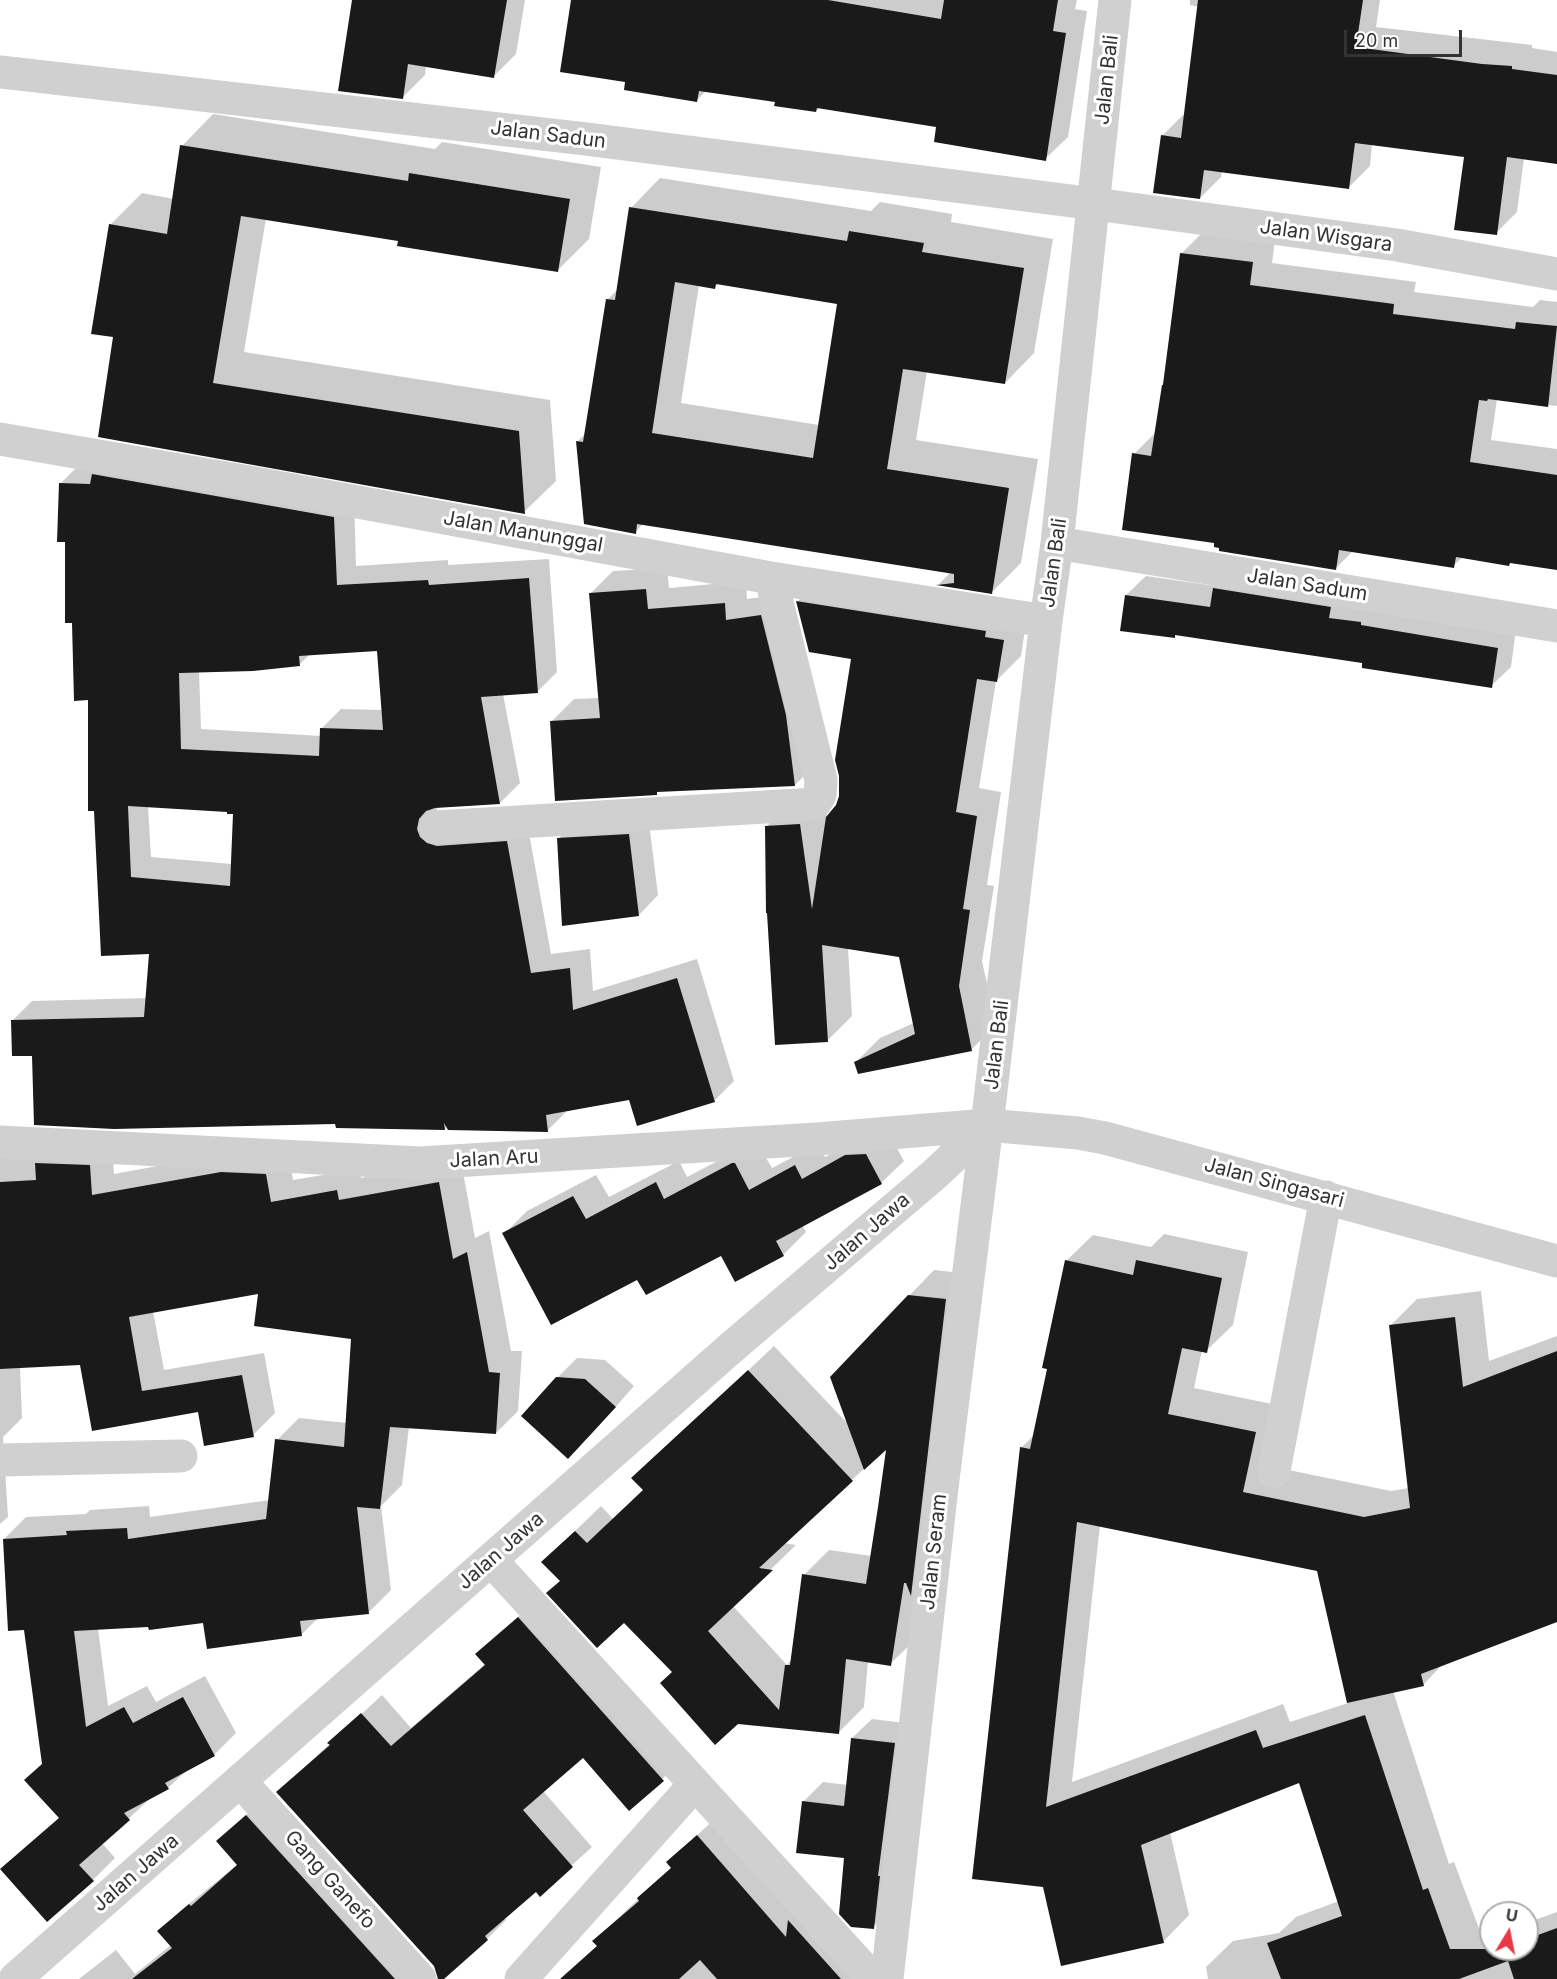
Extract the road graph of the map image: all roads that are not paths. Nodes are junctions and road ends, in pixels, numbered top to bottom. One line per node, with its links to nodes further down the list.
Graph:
1 (1115, 0): 3 (street, Jalan Bali)
2 (0, 72): 3 (street, Jalan Sadun)
3 (1095, 204): 4 (street, Jalan Wisgara); 6 (street, Jalan Bali)
4 (1557, 274)
5 (0, 439): 7 (street, Jalan Manunggal)
6 (1058, 543): 8 (street, Jalan Bali); 9 (street, Jalan Sadum)
7 (771, 578): 8 (street, Jalan Manunggal); 10 (street)
8 (1046, 621): 11 (street, Jalan Bali)
9 (1557, 626)
10 (436, 827)
11 (987, 1125): 12 (street, Jalan Aru); 13 (street, Jalan Singasari); 18 (street, Jalan Jawa); 25 (street, Jalan Seram)
12 (0, 1142)
13 (1326, 1197): 14 (street, Jalan Singasari); 17 (street)
14 (1557, 1261)
15 (181, 1456): 16 (street)
16 (0, 1460)
17 (1274, 1471)
18 (491, 1560): 19 (street, Jalan Jawa); 20 (street)
19 (240, 1781): 21 (street, Jalan Jawa); 22 (street, Gang Ganefo)
20 (694, 1784): 23 (street); 24 (street)
21 (15, 1979)
22 (420, 1979)
23 (520, 1979)
24 (873, 1979)
25 (886, 1979)

